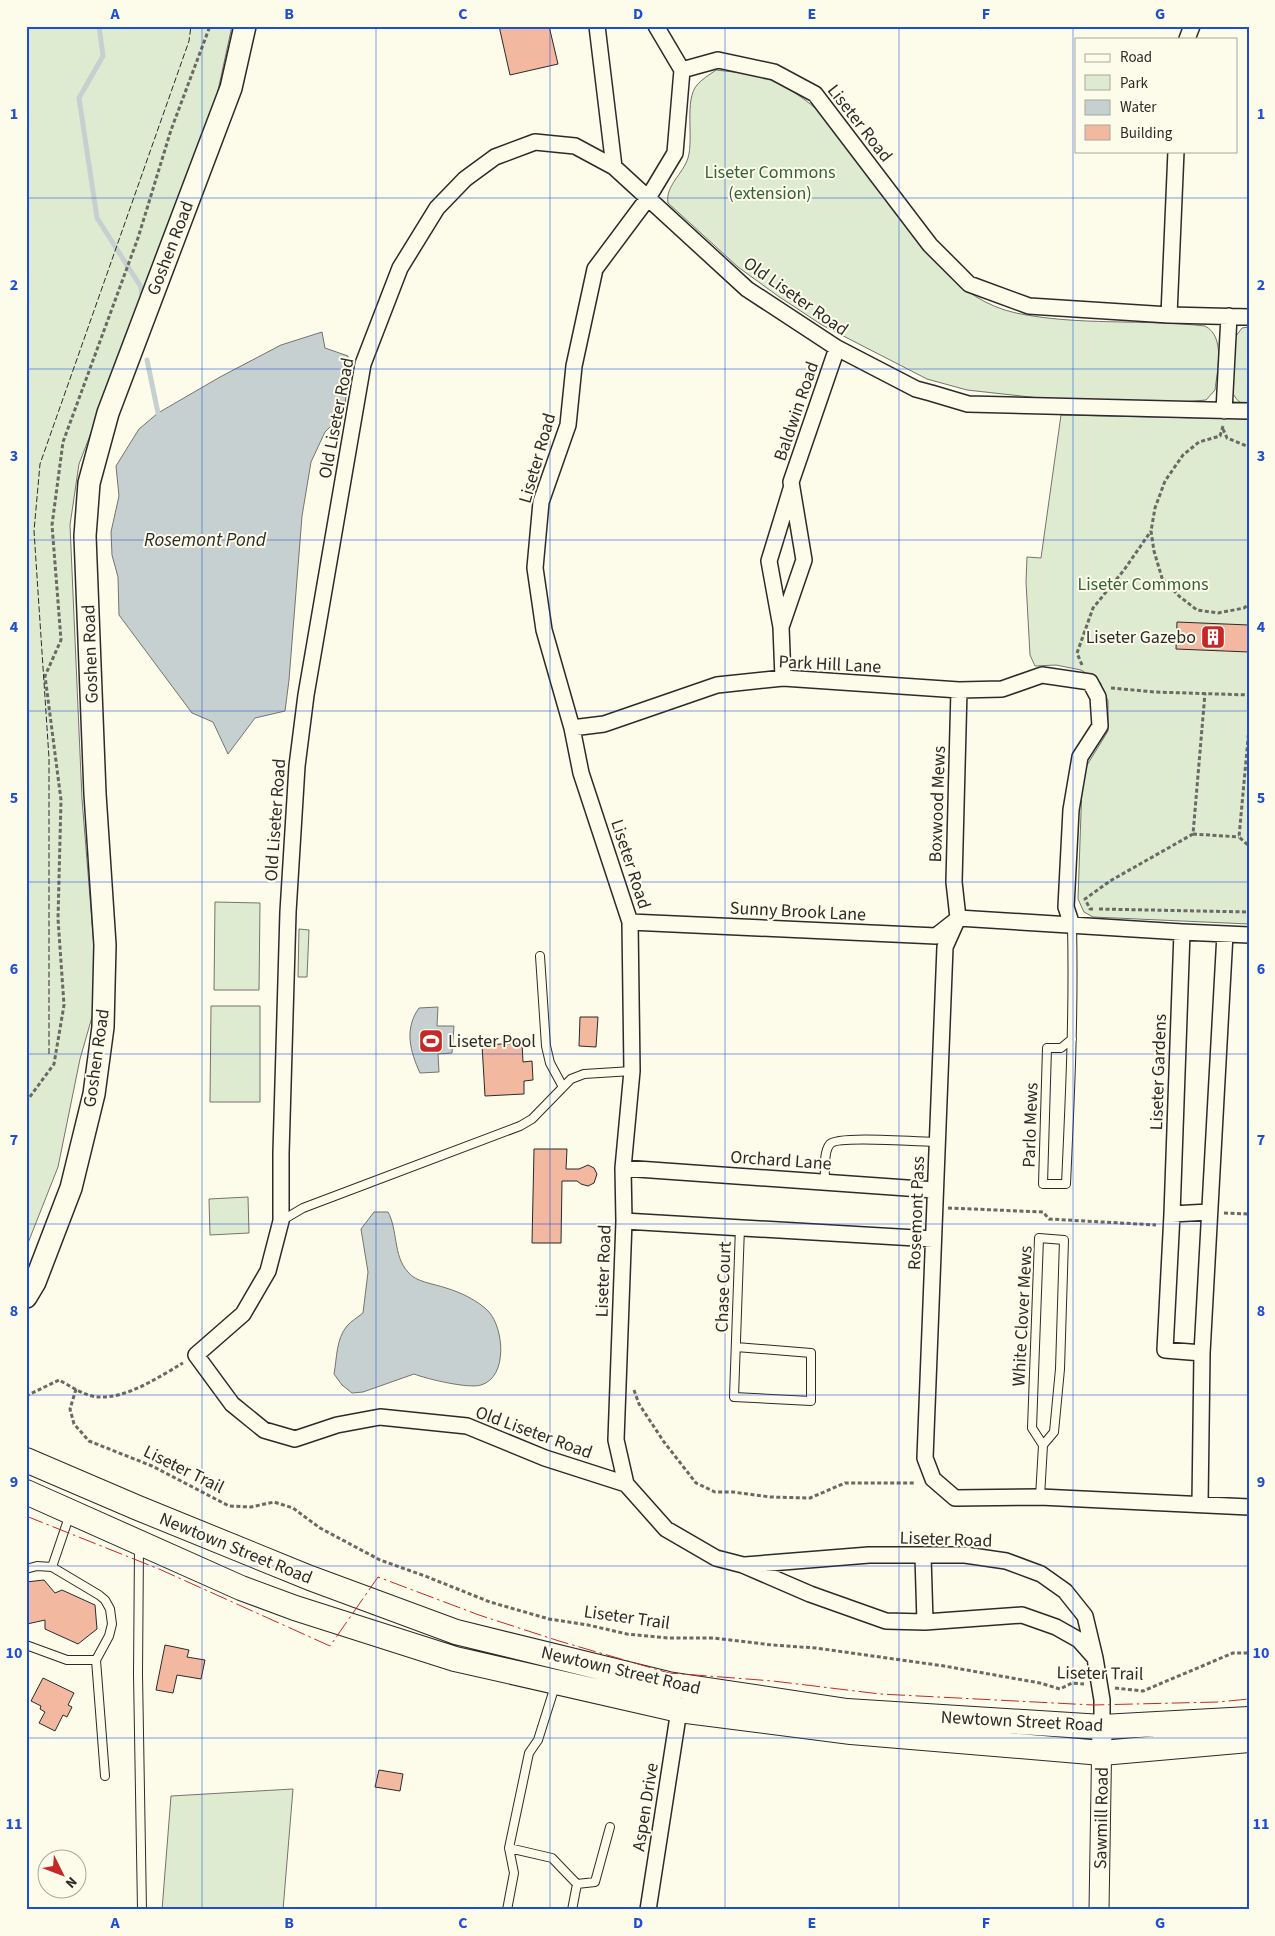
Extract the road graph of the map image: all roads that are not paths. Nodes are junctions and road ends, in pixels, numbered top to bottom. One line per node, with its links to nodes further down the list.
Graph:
1 (245, 26): 41 (main road, Goshen Road)
2 (597, 26): 8 (street)
3 (656, 26): 6 (street)
4 (1192, 26): 5 (street)
5 (1187, 38)
6 (682, 70): 9 (street, Liseter Road); 10 (street, Liseter Road)
7 (1176, 152): 10 (street)
8 (614, 168): 9 (street, Old Liseter Road); 37 (street, Old Liseter Road)
9 (648, 198): 13 (street, Old Liseter Road); 20 (street, Liseter Road)
10 (1169, 316): 11 (street, Liseter Road)
11 (1229, 316): 12 (street, Liseter Road); 14 (street)
12 (1249, 317)
13 (837, 348): 14 (street, Old Liseter Road); 16 (street, Baldwin Road)
14 (1224, 411): 15 (street, Old Liseter Road)
15 (1249, 411)
16 (792, 484): 17 (street, Baldwin Road); 17 (street, Baldwin Road)
17 (781, 627): 18 (street, Baldwin Road)
18 (783, 678): 19 (street, Park Hill Lane); 20 (street, Park Hill Lane)
19 (959, 690): 21 (street, Boxwood Mews); 23 (street, Park Hill Lane)
20 (572, 728): 22 (street, Liseter Road)
21 (958, 918): 22 (street, Sunny Brook Lane); 23 (street); 31 (street, Rosemont Pass)
22 (630, 922): 29 (street, Liseter Road)
23 (1072, 925): 24 (street); 28 (lane, Parlo Mews)
24 (1182, 932): 25 (street); 36 (street, Liseter Gardens)
25 (1225, 934): 26 (street); 35 (street)
26 (1249, 935)
27 (540, 956): 30 (lane)
28 (1072, 1039): 28 (lane, Parlo Mews)
29 (632, 1071): 30 (lane); 32 (street, Liseter Road)
30 (563, 1087): 37 (lane)
31 (937, 1142): 33 (lane); 34 (street, Rosemont Pass)
32 (623, 1168): 33 (street, Orchard Lane); 38 (street, Liseter Road)
33 (824, 1182): 34 (street, Orchard Lane)
34 (935, 1190): 40 (street, Rosemont Pass)
35 (1208, 1212): 36 (street); 43 (street)
36 (1172, 1220): 43 (street, Liseter Gardens)
37 (281, 1221): 46 (street, Old Liseter Road)
38 (624, 1221): 39 (street); 46 (street, Liseter Road)
39 (740, 1227): 40 (street); 42 (lane, Chase Court)
40 (933, 1239): 48 (street, Rosemont Pass)
41 (26, 1297)
42 (736, 1348): 42 (lane, Chase Court)
43 (1202, 1354): 49 (street)
44 (1043, 1445): 44 (lane, White Clover Mews); 48 (lane, White Clover Mews)
45 (26, 1460): 57 (main road, Newtown Street Road)
46 (626, 1484): 54 (street, Liseter Road)
47 (26, 1492): 51 (main road, Newtown Street Road)
48 (1040, 1497): 49 (street, Rosemont Pass)
49 (1200, 1504): 50 (street, Rosemont Pass)
50 (1249, 1508)
51 (71, 1512): 52 (main road, Newtown Street Road); 55 (lane)
52 (139, 1544): 58 (main road, Newtown Street Road); 73 (lane)
53 (924, 1556): 54 (street, Liseter Road); 59 (street); 61 (street, Liseter Road)
54 (743, 1565): 59 (street, Liseter Road)
55 (52, 1567): 56 (lane); 62 (lane)
56 (26, 1570)
57 (317, 1580): 58 (main road); 66 (main road, Newtown Street Road)
58 (311, 1613): 63 (main road, Newtown Street Road)
59 (925, 1622): 61 (street, Liseter Road)
60 (26, 1645): 62 (lane)
61 (1095, 1658): 66 (street, Liseter Road)
62 (96, 1660): 69 (lane)
63 (556, 1682): 64 (main road, Newtown Street Road); 71 (lane)
64 (679, 1710): 68 (main road, Newtown Street Road); 76 (street, Aspen Drive)
65 (1249, 1720): 66 (main road, Newtown Street Road)
66 (1102, 1727): 68 (street, Sawmill Road)
67 (1249, 1740): 68 (main road, Newtown Street Road)
68 (1102, 1752): 77 (street, Sawmill Road)
69 (104, 1776)
70 (610, 1827): 72 (lane)
71 (509, 1848): 72 (lane); 74 (lane)
72 (577, 1884): 75 (lane)
73 (142, 1910)
74 (507, 1910)
75 (572, 1910)
76 (648, 1910)
77 (1099, 1910)

